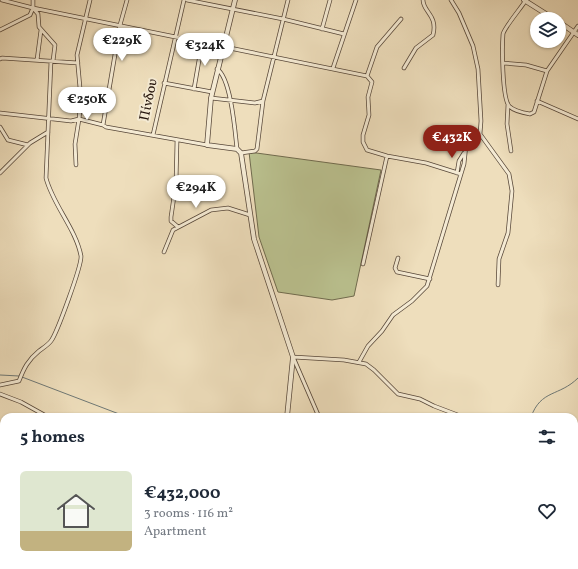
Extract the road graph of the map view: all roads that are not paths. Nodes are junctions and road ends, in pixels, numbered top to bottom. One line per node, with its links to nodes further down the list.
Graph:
1 (2, 0): 13 (street)
2 (33, 0): 13 (street)
3 (90, 0): 16 (street)
4 (127, 0): 19 (street)
5 (186, 0): 14 (street); 28 (street, Πίνδου)
6 (235, 0): 14 (street)
7 (288, 0): 17 (street)
8 (330, 0): 22 (street)
9 (356, 0): 26 (street)
10 (423, 0): 38 (street)
11 (451, 0): 57 (street)
12 (525, 0): 15 (street); 36 (street)
13 (33, 8): 16 (street); 23 (street); 24 (street)
14 (233, 9): 17 (street); 30 (street)
15 (543, 12)
16 (86, 18): 19 (street); 35 (street)
17 (283, 19): 22 (street); 31 (street)
18 (401, 19): 41 (street)
19 (120, 26): 28 (street); 54 (street)
20 (566, 26): 25 (street)
21 (578, 26): 25 (street)
22 (322, 29): 26 (street)
23 (0, 30)
24 (41, 30): 33 (street); 34 (street)
25 (573, 31): 27 (street); 40 (street)
26 (344, 34): 37 (street)
27 (578, 35)
28 (175, 37): 29 (street); 42 (street, Πίνδου)
29 (202, 42): 30 (street); 43 (street)
30 (223, 48): 31 (street); 39 (street)
31 (273, 58): 37 (street); 47 (street)
32 (0, 59): 33 (street)
33 (37, 60): 34 (street)
34 (52, 61): 35 (street); 51 (street)
35 (78, 63): 53 (street)
36 (503, 63): 40 (street); 49 (street)
37 (333, 68): 41 (street)
38 (404, 68)
39 (217, 69): 44 (street); 46 (street)
40 (547, 71): 48 (street)
41 (367, 76): 65 (street)
42 (164, 83): 43 (street); 58 (street, Πίνδου)
43 (194, 89): 44 (street)
44 (212, 92): 45 (street)
45 (210, 98): 46 (street); 61 (street)
46 (230, 100): 47 (street); 62 (street)
47 (263, 101): 64 (street)
48 (537, 101): 49 (street); 52 (street)
49 (508, 104): 63 (street)
50 (0, 113): 51 (street)
51 (48, 117): 53 (street); 56 (street)
52 (578, 119)
53 (79, 120): 54 (street); 66 (street)
54 (104, 126): 58 (street)
55 (0, 127): 60 (street)
56 (48, 132): 60 (street); 78 (street)
57 (480, 134): 68 (street); 75 (street)
58 (153, 136): 59 (street)
59 (177, 140): 61 (street); 70 (street)
60 (28, 145): 67 (street)
61 (207, 145): 62 (street)
62 (237, 149): 64 (street)
63 (511, 151)
64 (241, 153): 69 (street)
65 (387, 156): 68 (street); 73 (street)
66 (76, 165)
67 (0, 173)
68 (459, 173): 74 (street)
69 (250, 214): 70 (street); 76 (street)
70 (178, 227): 71 (street)
71 (164, 252)
72 (398, 258): 74 (street)
73 (363, 264)
74 (430, 279): 77 (street)
75 (498, 285)
76 (293, 357): 77 (street); 81 (street); 82 (street)
77 (359, 362): 83 (street)
78 (0, 385)
79 (0, 394): 80 (street)
80 (41, 413)
81 (287, 413)
82 (317, 413)
83 (449, 413)

